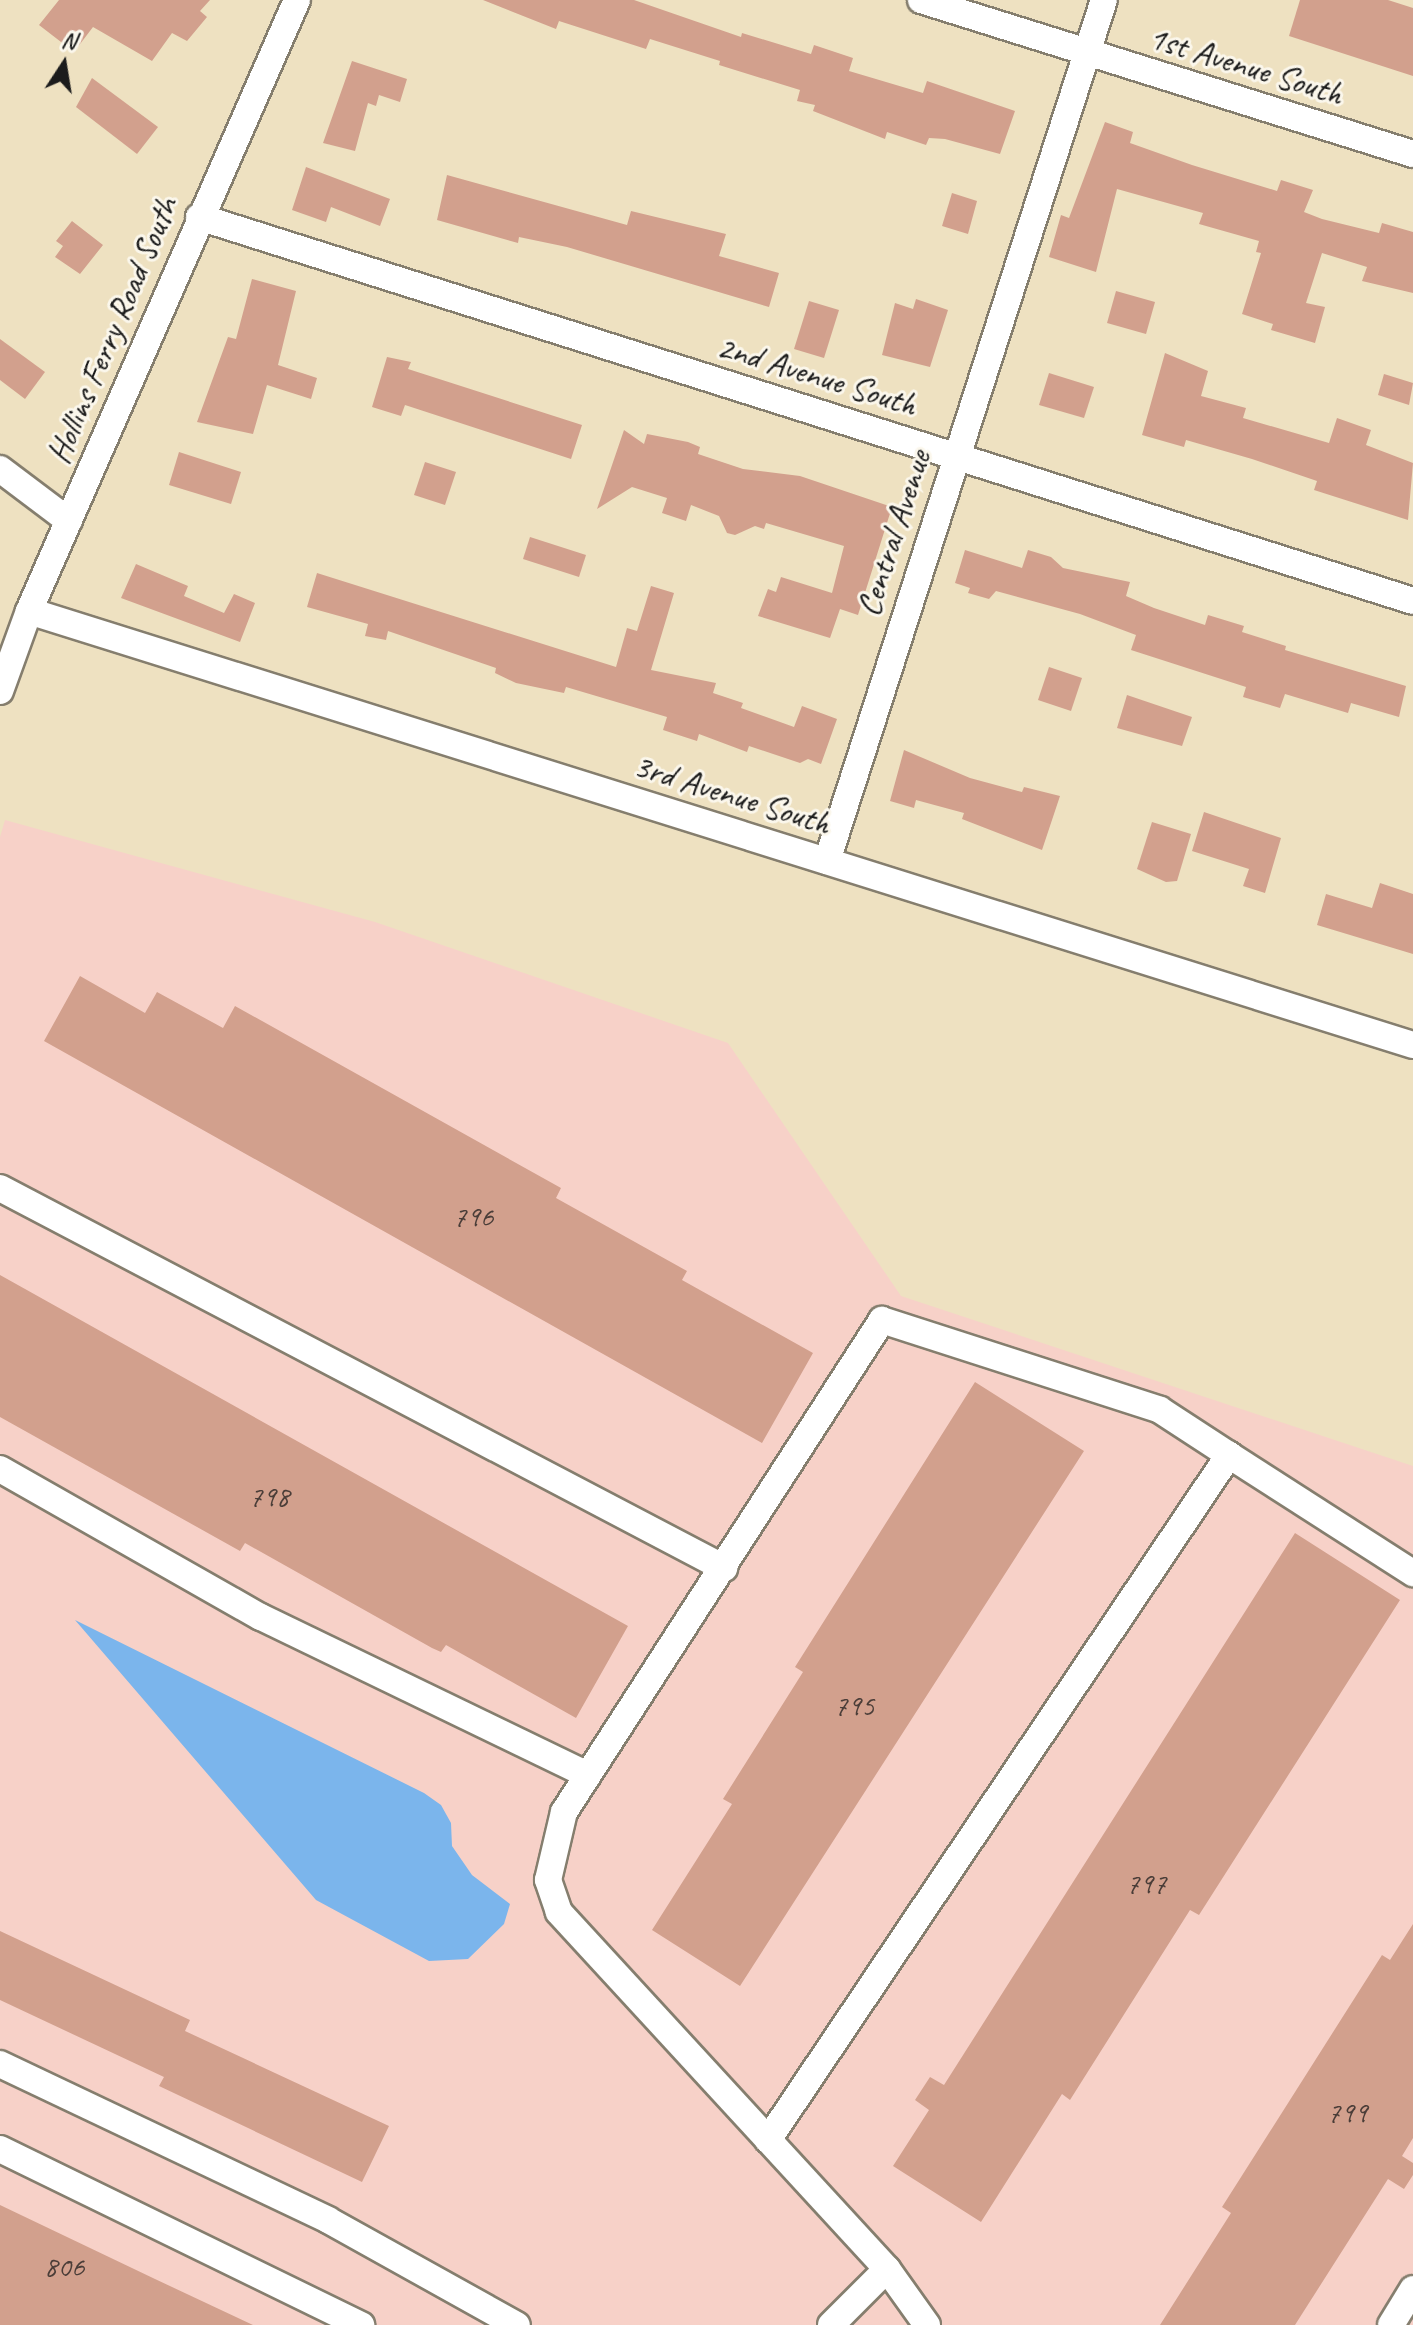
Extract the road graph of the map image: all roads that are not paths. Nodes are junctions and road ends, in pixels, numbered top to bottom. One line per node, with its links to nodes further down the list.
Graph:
1 (921, 0): 4 (street, 1st Avenue South)
2 (1104, 0): 4 (street, Central Avenue)
3 (294, 1): 6 (street, Hollins Ferry Road South)
4 (1085, 55): 5 (street, 1st Avenue South); 7 (street, Central Avenue)
5 (1413, 154)
6 (199, 217): 7 (street, 2nd Avenue South); 9 (street, Hollins Ferry Road South)
7 (955, 456): 10 (street, 2nd Avenue South); 13 (street, Central Avenue)
8 (0, 469): 9 (street)
9 (69, 521): 11 (street, Hollins Ferry Road South)
10 (1413, 601)
11 (29, 611): 12 (street, Hollins Ferry Road South); 13 (street, 3rd Avenue South)
12 (0, 691)
13 (827, 861): 14 (street, 3rd Avenue South)
14 (1413, 1045)
15 (0, 1188): 18 (street)
16 (1229, 1455): 18 (street); 19 (street); 22 (street)
17 (0, 1469): 20 (street)
18 (724, 1568): 20 (street)
19 (1413, 1573)
20 (588, 1775): 22 (street)
21 (0, 2064): 27 (street)
22 (768, 2140): 24 (street)
23 (0, 2149): 26 (street)
24 (887, 2269): 28 (street); 29 (street)
25 (1413, 2289): 30 (street)
26 (361, 2325)
27 (517, 2325)
28 (831, 2325)
29 (927, 2325)
30 (1391, 2325)

